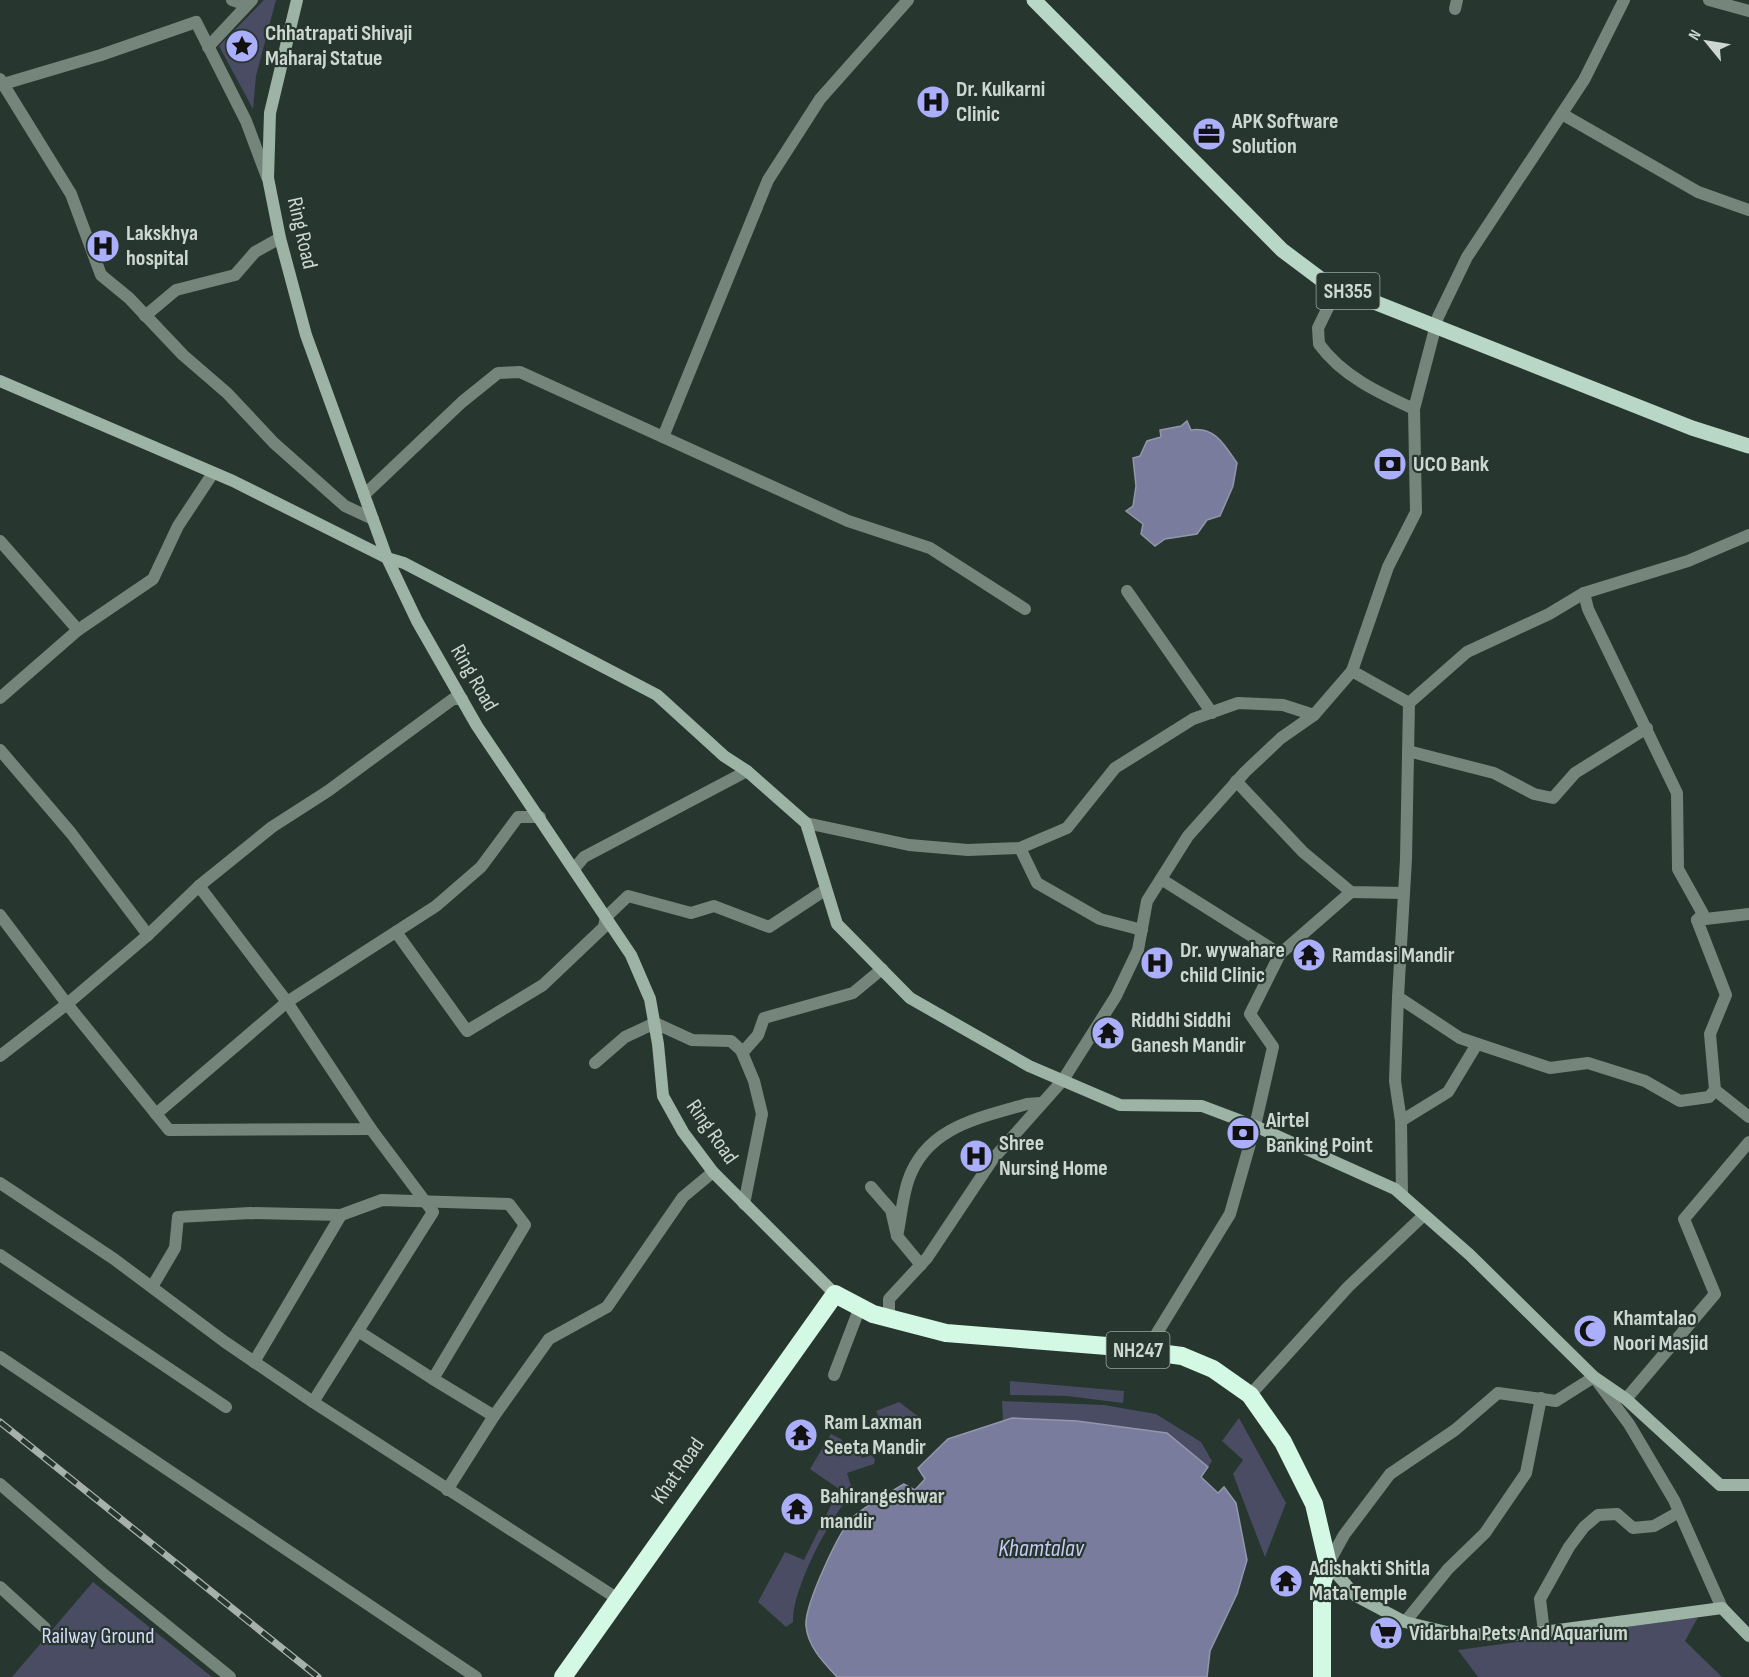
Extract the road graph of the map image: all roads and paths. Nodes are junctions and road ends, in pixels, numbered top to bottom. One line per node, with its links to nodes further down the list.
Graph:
1 (232, 0): 7 (street)
2 (297, 0): 12 (street, Ring Road)
3 (908, 0): 20 (street)
4 (1034, 0): 15 (main road, SH355)
5 (1624, 0): 11 (street)
6 (1709, 0): 8 (street)
7 (249, 3): 9 (street)
8 (1749, 11)
9 (208, 46): 10 (street); 12 (street)
10 (1, 83): 16 (street)
11 (1562, 114): 13 (street); 17 (street)
12 (268, 178): 14 (street, Ring Road)
13 (1749, 210)
14 (280, 238): 16 (street); 23 (street, Ring Road)
15 (1338, 287): 17 (main road, SH355); 19 (street)
16 (145, 316): 24 (street)
17 (1436, 326): 19 (street); 21 (main road, SH355)
18 (0, 381): 22 (street)
19 (1414, 409): 32 (street)
20 (663, 437): 23 (street); 30 (street)
21 (1749, 446)
22 (213, 473): 27 (street); 31 (street)
23 (364, 495): 24 (street, Ring Road)
24 (373, 519): 27 (street, Ring Road)
25 (1749, 535): 29 (street)
26 (0, 541): 31 (street)
27 (387, 558): 34 (street, Ring Road); 41 (street)
28 (1127, 591): 36 (street)
29 (1584, 593): 35 (street); 38 (street)
30 (1025, 609)
31 (78, 630): 33 (street)
32 (1352, 671): 35 (street); 37 (street)
33 (0, 698)
34 (462, 699): 43 (street, Ring Road); 48 (street)
35 (1409, 703): 40 (street)
36 (1212, 713): 37 (street); 45 (street)
37 (1314, 715): 42 (street)
38 (1647, 728): 40 (street); 55 (street)
39 (0, 750): 58 (street)
40 (1408, 751): 51 (street)
41 (747, 771): 44 (street); 46 (street)
42 (1236, 781): 47 (street); 50 (street)
43 (540, 818): 46 (street, Ring Road); 57 (street)
44 (806, 823): 45 (street); 49 (street)
45 (1020, 848): 56 (street)
46 (574, 869): 54 (street, Ring Road)
47 (1161, 879): 56 (street); 59 (street)
48 (199, 886): 58 (street); 62 (street)
49 (825, 890): 54 (street); 60 (street)
50 (1351, 892): 51 (street); 59 (street)
51 (1404, 893): 61 (street)
52 (1749, 914): 55 (street)
53 (0, 915): 63 (street)
54 (606, 917): 57 (street); 64 (street, Ring Road)
55 (1698, 920): 70 (street)
56 (1142, 930): 69 (street)
57 (396, 932): 62 (street)
58 (148, 935): 63 (street)
59 (1280, 954): 75 (street)
60 (882, 969): 66 (street); 69 (street)
61 (1398, 997): 65 (street); 74 (street)
62 (287, 1002): 72 (street); 76 (street)
63 (67, 1004): 67 (street); 72 (street)
64 (655, 1023): 66 (street); 68 (street); 78 (street, Ring Road)
65 (1478, 1044): 70 (street); 74 (street)
66 (741, 1050): 83 (street)
67 (0, 1056)
68 (595, 1064)
69 (1062, 1080): 71 (street); 75 (street)
70 (1715, 1090): 73 (street)
71 (1041, 1103): 86 (street); 88 (street)
72 (156, 1114): 76 (street)
73 (1749, 1117)
74 (1401, 1121): 81 (street)
75 (1255, 1126): 81 (street); 94 (street)
76 (371, 1129): 82 (street)
77 (1749, 1142): 102 (street)
78 (712, 1172): 83 (street, Ring Road); 105 (street)
79 (0, 1183): 89 (street)
80 (872, 1188): 86 (street)
81 (1402, 1195): 85 (street)
82 (425, 1202): 84 (street); 93 (street); 99 (street)
83 (744, 1204): 90 (street, Ring Road)
84 (341, 1215): 89 (street); 96 (street)
85 (1424, 1215): 98 (street); 100 (street)
86 (897, 1236): 88 (street)
87 (0, 1255): 104 (street)
88 (921, 1265): 92 (street)
89 (152, 1287): 96 (street)
90 (835, 1294): 91 (highway, NH247); 112 (highway, Khat Road)
91 (860, 1307): 92 (highway, NH247); 97 (street)
92 (890, 1318): 94 (highway, NH247)
93 (358, 1332): 99 (street); 103 (street)
94 (1146, 1351): 100 (highway, NH247)
95 (0, 1357): 119 (street)
96 (254, 1362): 103 (street)
97 (834, 1375)
98 (1594, 1377): 101 (street); 102 (street); 109 (street)
99 (433, 1379): 105 (street)
100 (1250, 1395): 110 (highway, NH247)
101 (1541, 1398): 110 (street); 114 (street)
102 (1626, 1399): 107 (street)
103 (314, 1402): 108 (street)
104 (226, 1407)
105 (494, 1416): 108 (street)
106 (0, 1484): 118 (street)
107 (1749, 1485)
108 (447, 1490): 112 (street)
109 (1679, 1512): 113 (street); 116 (street)
110 (1328, 1564): 114 (street); 121 (highway, NH247)
111 (0, 1587): 115 (street)
112 (618, 1599): 120 (highway, Khat Road)
113 (1722, 1608): 116 (street); 117 (street)
114 (1405, 1622): 116 (street)
115 (45, 1628)
116 (1544, 1632)
117 (1749, 1636)
118 (230, 1677)
119 (476, 1677)
120 (563, 1677)
121 (1322, 1677)

